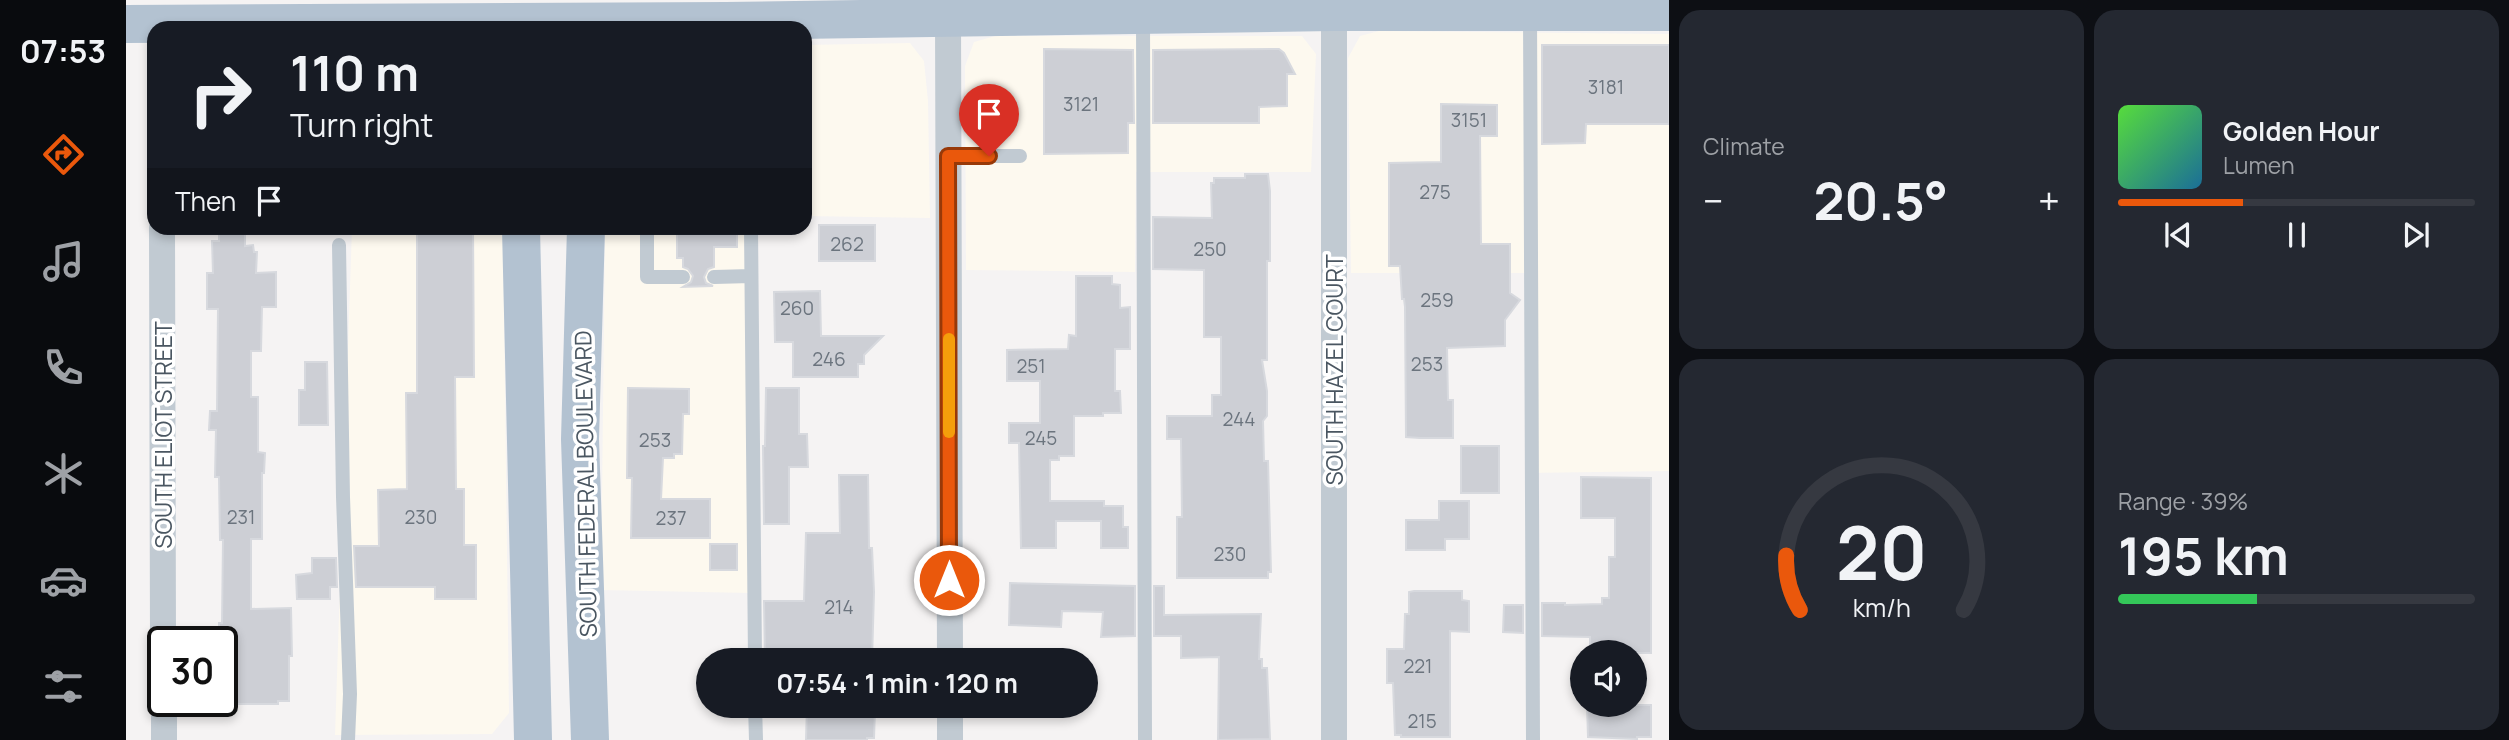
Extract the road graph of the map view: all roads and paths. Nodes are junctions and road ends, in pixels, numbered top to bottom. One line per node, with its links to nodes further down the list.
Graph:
1 (1334, 6): 2 (main road); 4 (main road); 35 (street, SOUTH HAZEL COURT)
2 (1530, 12): 3 (main road); 36 (lane)
3 (1669, 12)
4 (1143, 15): 7 (main road); 34 (lane)
5 (517, 17): 6 (main road); 8 (main road)
6 (586, 17): 9 (main road)
7 (948, 17): 10 (main road); 11 (street)
8 (448, 21)
9 (681, 21)
10 (812, 22)
11 (948, 156): 12 (lane); 24 (street)
12 (1020, 156)
13 (162, 235): 22 (street, SOUTH ELIOT STREET)
14 (521, 235): 30 (main road)
15 (586, 235): 31 (main road, SOUTH FEDERAL BOULEVARD)
16 (647, 235): 21 (lane)
17 (751, 235): 20 (lane)
18 (339, 245): 29 (lane)
19 (714, 276): 20 (lane)
20 (751, 276): 23 (lane)
21 (683, 277)
22 (163, 626)
23 (755, 648)
24 (950, 648)
25 (164, 717): 28 (street)
26 (755, 718): 32 (lane)
27 (950, 718): 33 (street)
28 (164, 740)
29 (348, 740)
30 (533, 740)
31 (590, 740)
32 (756, 740)
33 (950, 740)
34 (1145, 740)
35 (1334, 740)
36 (1533, 740)

